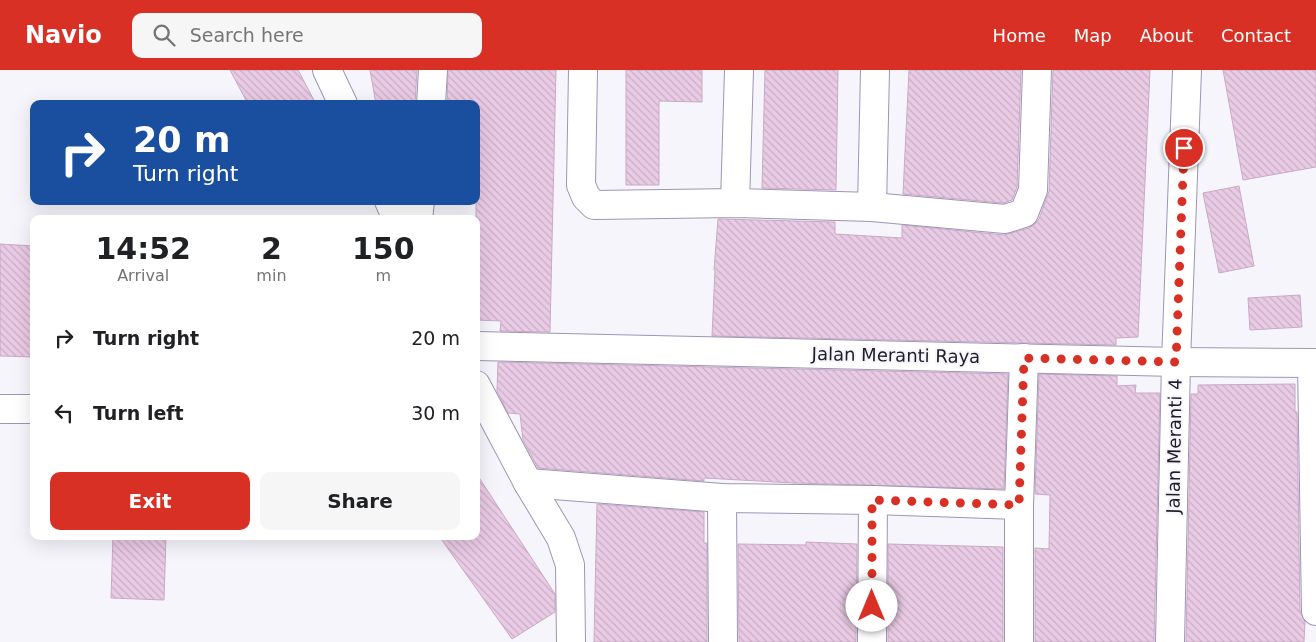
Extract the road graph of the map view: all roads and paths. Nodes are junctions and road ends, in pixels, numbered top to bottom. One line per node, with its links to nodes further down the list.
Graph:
1 (327, 70): 8 (street)
2 (433, 70): 9 (street)
3 (583, 70): 10 (street)
4 (739, 70): 10 (street)
5 (875, 70): 11 (street)
6 (1037, 70): 11 (street)
7 (1187, 70): 14 (street, Jalan Meranti 4)
8 (341, 100)
9 (431, 100)
10 (735, 203): 11 (street)
11 (872, 207)
12 (480, 346): 13 (street, Jalan Meranti Raya)
13 (1024, 358): 14 (street, Jalan Meranti Raya); 22 (street)
14 (1176, 362): 15 (street, Jalan Meranti Raya); 28 (street, Jalan Meranti 4)
15 (1314, 363): 23 (street)
16 (480, 393): 19 (street)
17 (0, 409): 18 (street)
18 (30, 409)
19 (528, 483): 20 (street); 24 (street)
20 (722, 498): 21 (street); 25 (street)
21 (872, 500): 22 (street); 26 (street)
22 (1019, 505): 27 (street)
23 (1316, 611)
24 (572, 642)
25 (723, 642)
26 (872, 642)
27 (1019, 642)
28 (1170, 642)

